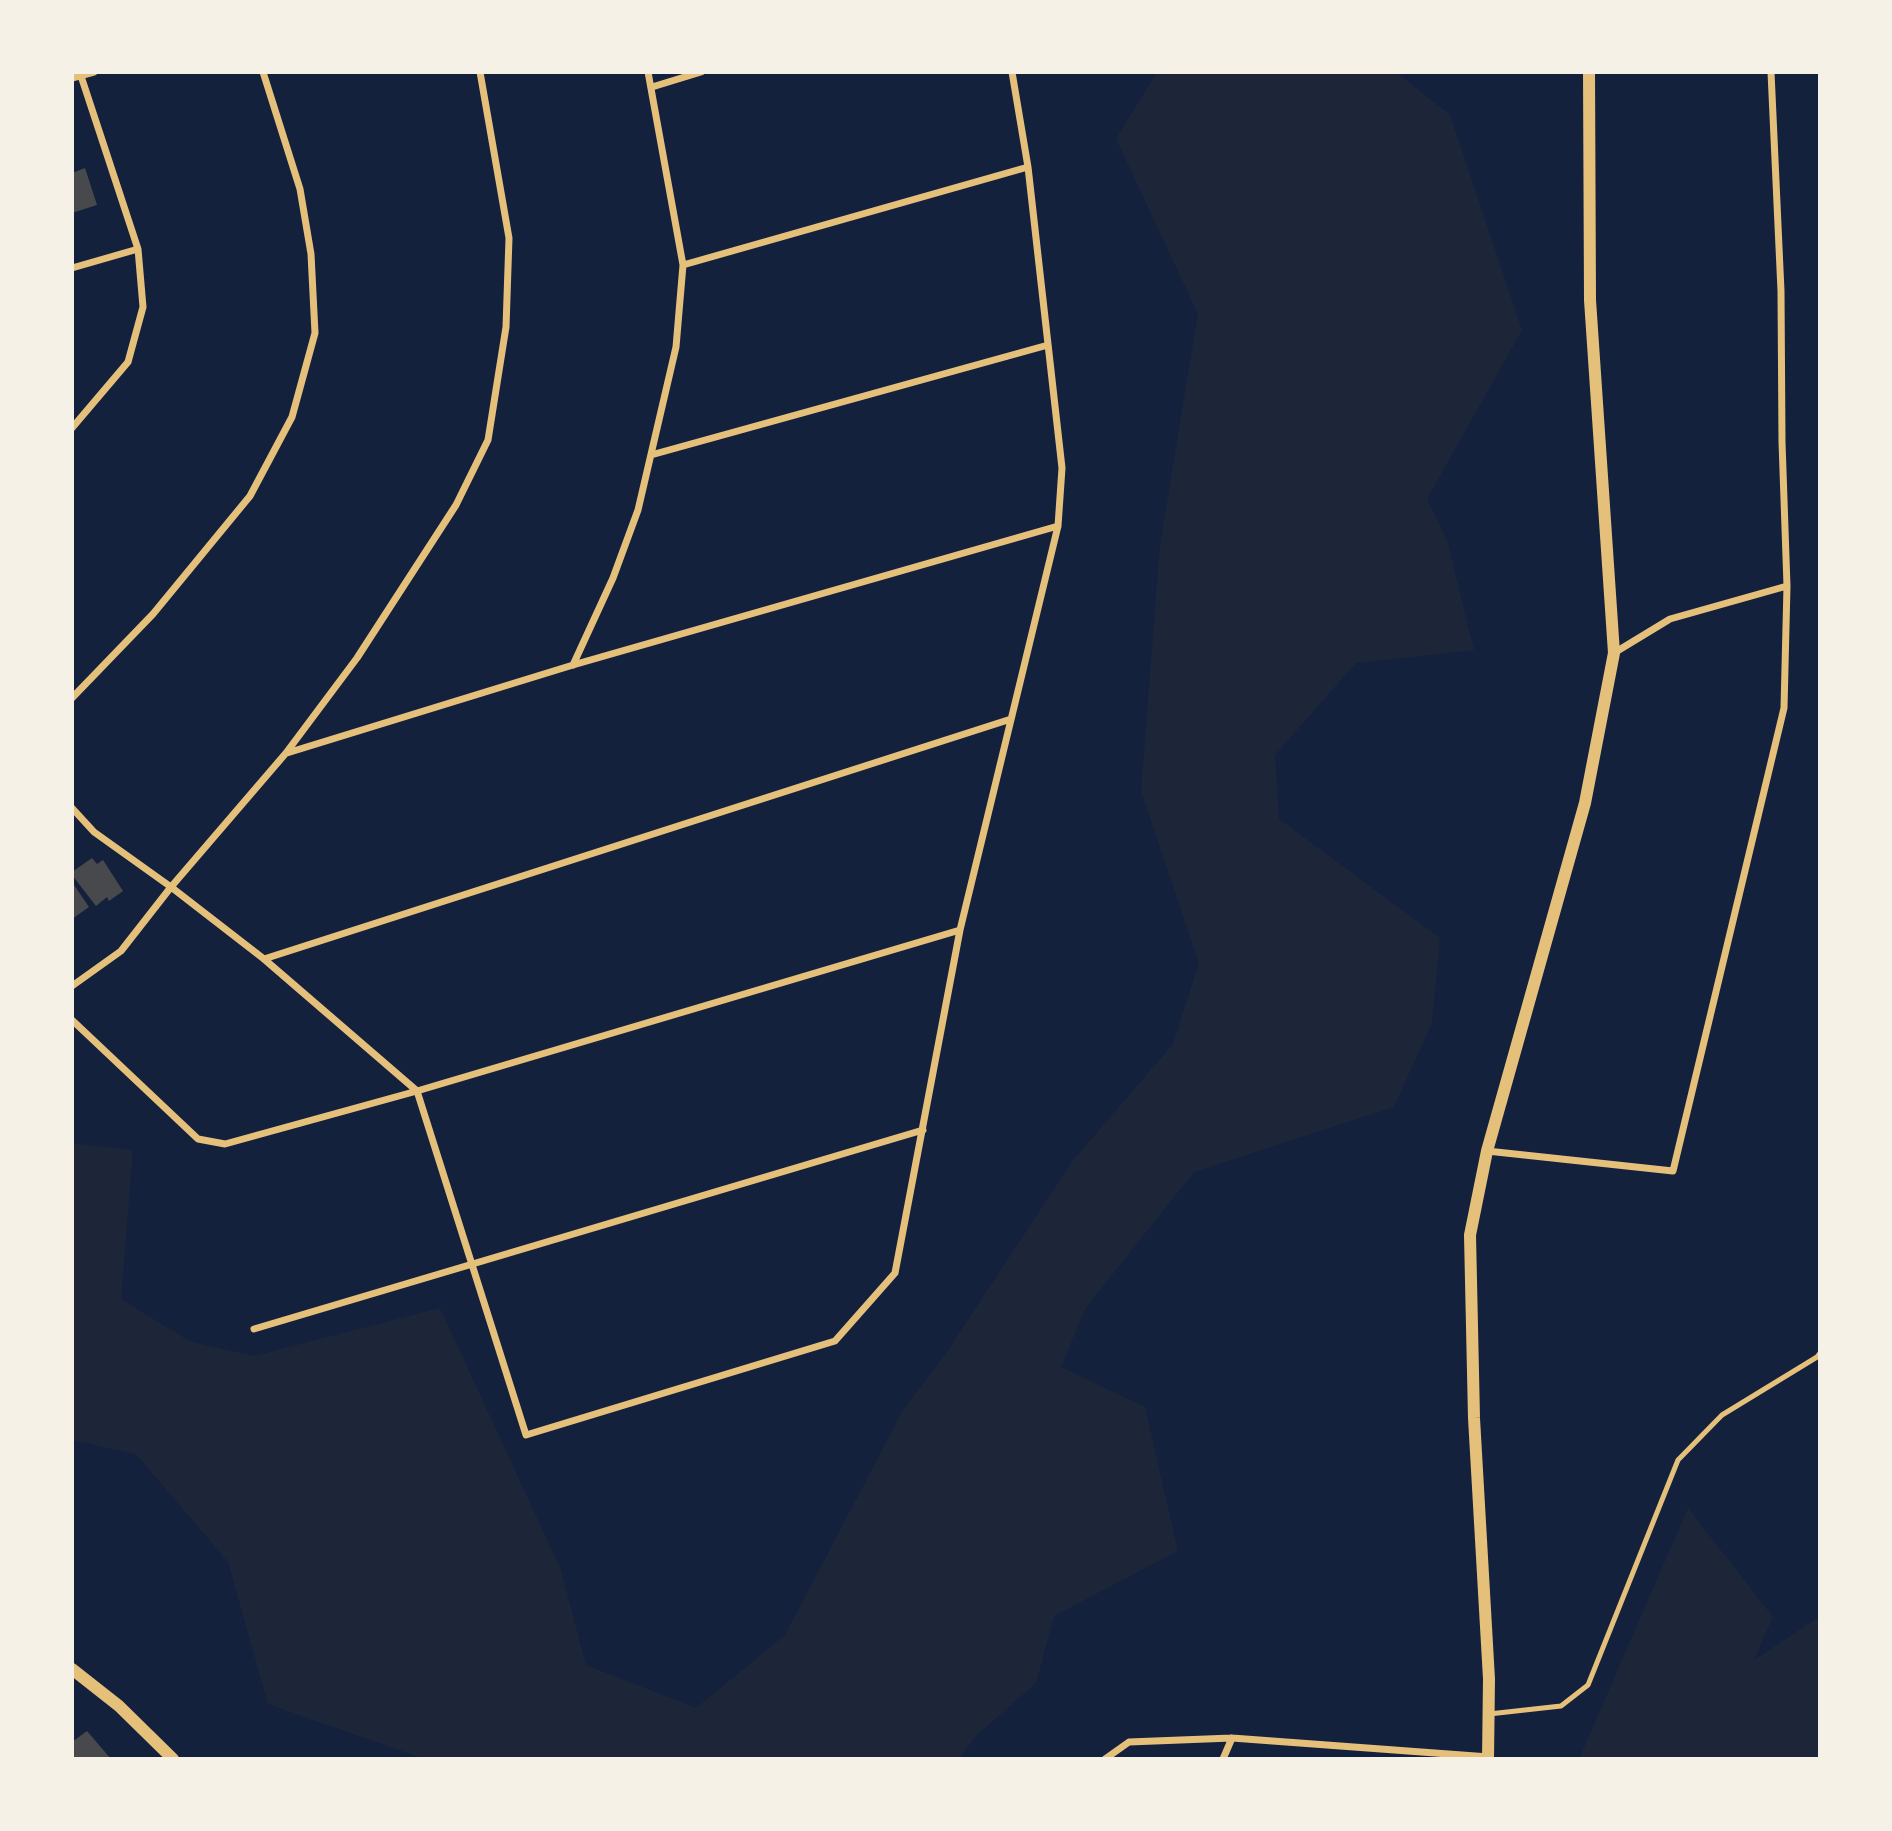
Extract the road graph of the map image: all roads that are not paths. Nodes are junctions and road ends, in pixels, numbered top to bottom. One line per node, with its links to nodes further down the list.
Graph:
1 (94, 72): 9 (street)
2 (262, 72): 23 (street)
3 (480, 72): 25 (street)
4 (648, 72): 11 (street)
5 (701, 72): 11 (street)
6 (1012, 72): 12 (street)
7 (1589, 72): 21 (street)
8 (1771, 72): 20 (street)
9 (81, 76): 10 (street); 13 (street)
10 (72, 78)
11 (652, 87): 14 (street)
12 (1028, 167): 14 (street); 16 (street)
13 (138, 249): 15 (street); 17 (street)
14 (683, 265): 18 (street)
15 (72, 268)
16 (1048, 345): 18 (street); 19 (street)
17 (72, 428)
18 (651, 455): 22 (street)
19 (1058, 526): 22 (street); 24 (street)
20 (1787, 586): 21 (street); 34 (street)
21 (1614, 653): 34 (street)
22 (573, 665): 25 (street)
23 (72, 698)
24 (1011, 719): 28 (street); 29 (street)
25 (286, 753): 27 (street)
26 (72, 808): 27 (street)
27 (171, 887): 29 (street); 30 (street)
28 (960, 930): 32 (street); 33 (street)
29 (264, 959): 32 (street)
30 (72, 986)
31 (72, 1020): 32 (street)
32 (417, 1091): 35 (street)
33 (923, 1130): 35 (street); 35 (street)
34 (1487, 1151): 39 (street)
35 (471, 1264): 36 (street)
36 (254, 1329)
37 (1820, 1353): 39 (lane)
38 (72, 1669): 42 (street)
39 (1489, 1714): 41 (street)
40 (1232, 1738): 41 (street); 43 (street); 44 (street)
41 (1489, 1758)
42 (173, 1759)
43 (1105, 1759)
44 (1223, 1759)

